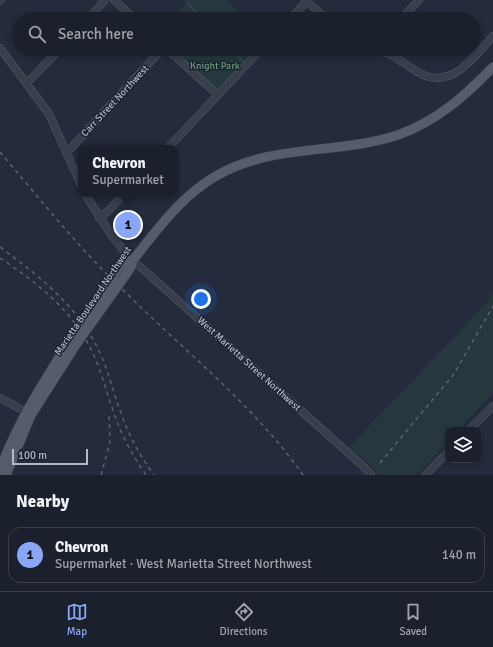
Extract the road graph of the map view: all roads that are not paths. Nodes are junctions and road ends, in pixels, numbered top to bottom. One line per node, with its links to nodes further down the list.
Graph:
1 (105, 0): 5 (street)
2 (114, 0): 6 (street)
3 (419, 0): 9 (street)
4 (306, 1): 7 (street); 8 (street)
5 (94, 12)
6 (127, 12)
7 (296, 12)
8 (319, 12)
9 (408, 12)
10 (493, 36): 12 (street)
11 (0, 48): 20 (street)
12 (481, 49)
13 (53, 56): 20 (street)
14 (156, 56): 23 (street, Carr Street Northwest)
15 (175, 56): 21 (street)
16 (254, 56): 21 (street)
17 (393, 56): 18 (street)
18 (474, 56)
19 (493, 67): 28 (main road, Marietta Boulevard Northwest)
20 (27, 84): 23 (street)
21 (218, 95): 22 (street)
22 (171, 145)
23 (66, 151): 24 (street)
24 (78, 178)
25 (88, 197): 27 (street, West Marietta Street Northwest)
26 (121, 197): 27 (street)
27 (99, 218): 28 (street, West Marietta Street Northwest)
28 (133, 260): 31 (main road, Marietta Boulevard Northwest, bridge); 36 (street, West Marietta Street Northwest)
29 (0, 398): 31 (street)
30 (493, 406): 32 (street)
31 (28, 414): 34 (main road); 35 (main road)
32 (472, 427)
33 (445, 455): 37 (street)
34 (0, 470)
35 (6, 475)
36 (371, 475)
37 (425, 475)

